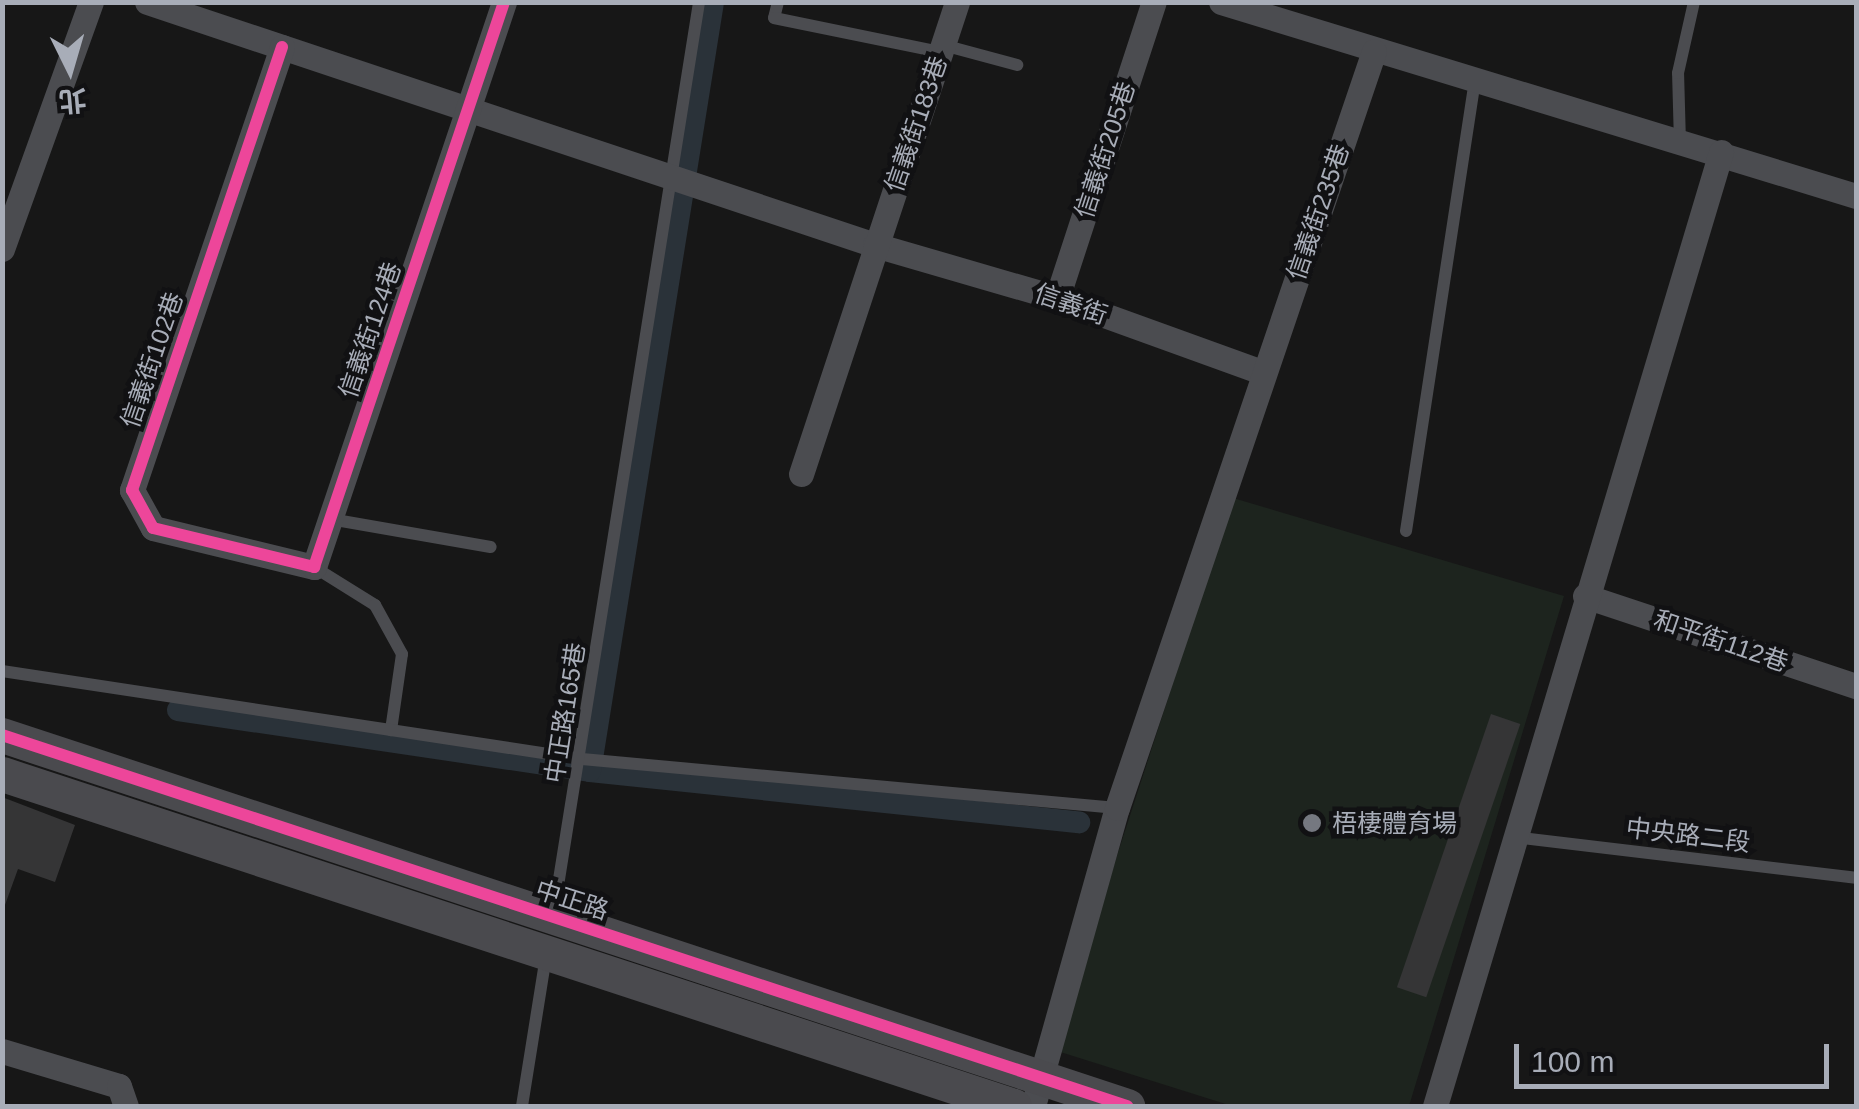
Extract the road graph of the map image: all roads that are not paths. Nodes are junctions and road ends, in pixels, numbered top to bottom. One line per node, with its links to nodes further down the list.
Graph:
1 (90, 2): 21 (street)
2 (504, 2): 15 (street, 信義街124巷)
3 (700, 2): 18 (lane, 中正路165巷)
4 (778, 2): 11 (lane)
5 (957, 2): 11 (street, 信義街183巷)
6 (1154, 2): 22 (street, 信義街205巷)
7 (1222, 2): 12 (street)
8 (1694, 2): 16 (lane)
9 (164, 5): 10 (street, 信義街)
10 (282, 47): 15 (street, 信義街); 28 (street, 信義街102巷)
11 (941, 49): 13 (lane); 20 (street, 信義街183巷)
12 (1374, 51): 14 (street); 23 (street, 信義街235巷)
13 (1017, 65)
14 (1475, 81): 16 (street); 26 (lane)
15 (468, 107): 18 (street, 信義街); 25 (street, 信義街124巷)
16 (1680, 144): 17 (street)
17 (1721, 152): 19 (street); 29 (street)
18 (672, 174): 20 (street, 信義街); 34 (lane, 中正路165巷)
19 (1856, 196)
20 (875, 245): 22 (street, 信義街); 24 (street, 信義街183巷)
21 (2, 249)
22 (1057, 298): 23 (street, 信義街)
23 (1261, 372): 36 (street)
24 (801, 474)
25 (330, 519): 27 (lane); 28 (street, 信義街124巷)
26 (1406, 531)
27 (491, 547)
28 (314, 567): 32 (lane)
29 (1585, 596): 31 (street, 和平街112巷); 37 (street)
30 (2, 671): 32 (lane)
31 (1856, 686)
32 (391, 730): 34 (lane)
33 (2, 735): 39 (street, 中正路)
34 (582, 759): 36 (lane); 39 (lane, 中正路165巷)
35 (2, 774): 40 (street)
36 (1117, 808): 42 (street)
37 (1514, 837): 38 (lane, 中央路二段); 47 (street)
38 (1856, 878)
39 (553, 918): 40 (lane, 中正路165巷); 42 (street, 中正路)
40 (547, 953): 44 (lane, 中正路165巷); 45 (street)
41 (2, 1051): 43 (street)
42 (1037, 1093): 46 (street, 中正路)
43 (126, 1106)
44 (522, 1106)
45 (1014, 1106)
46 (1127, 1106)
47 (1434, 1106)

